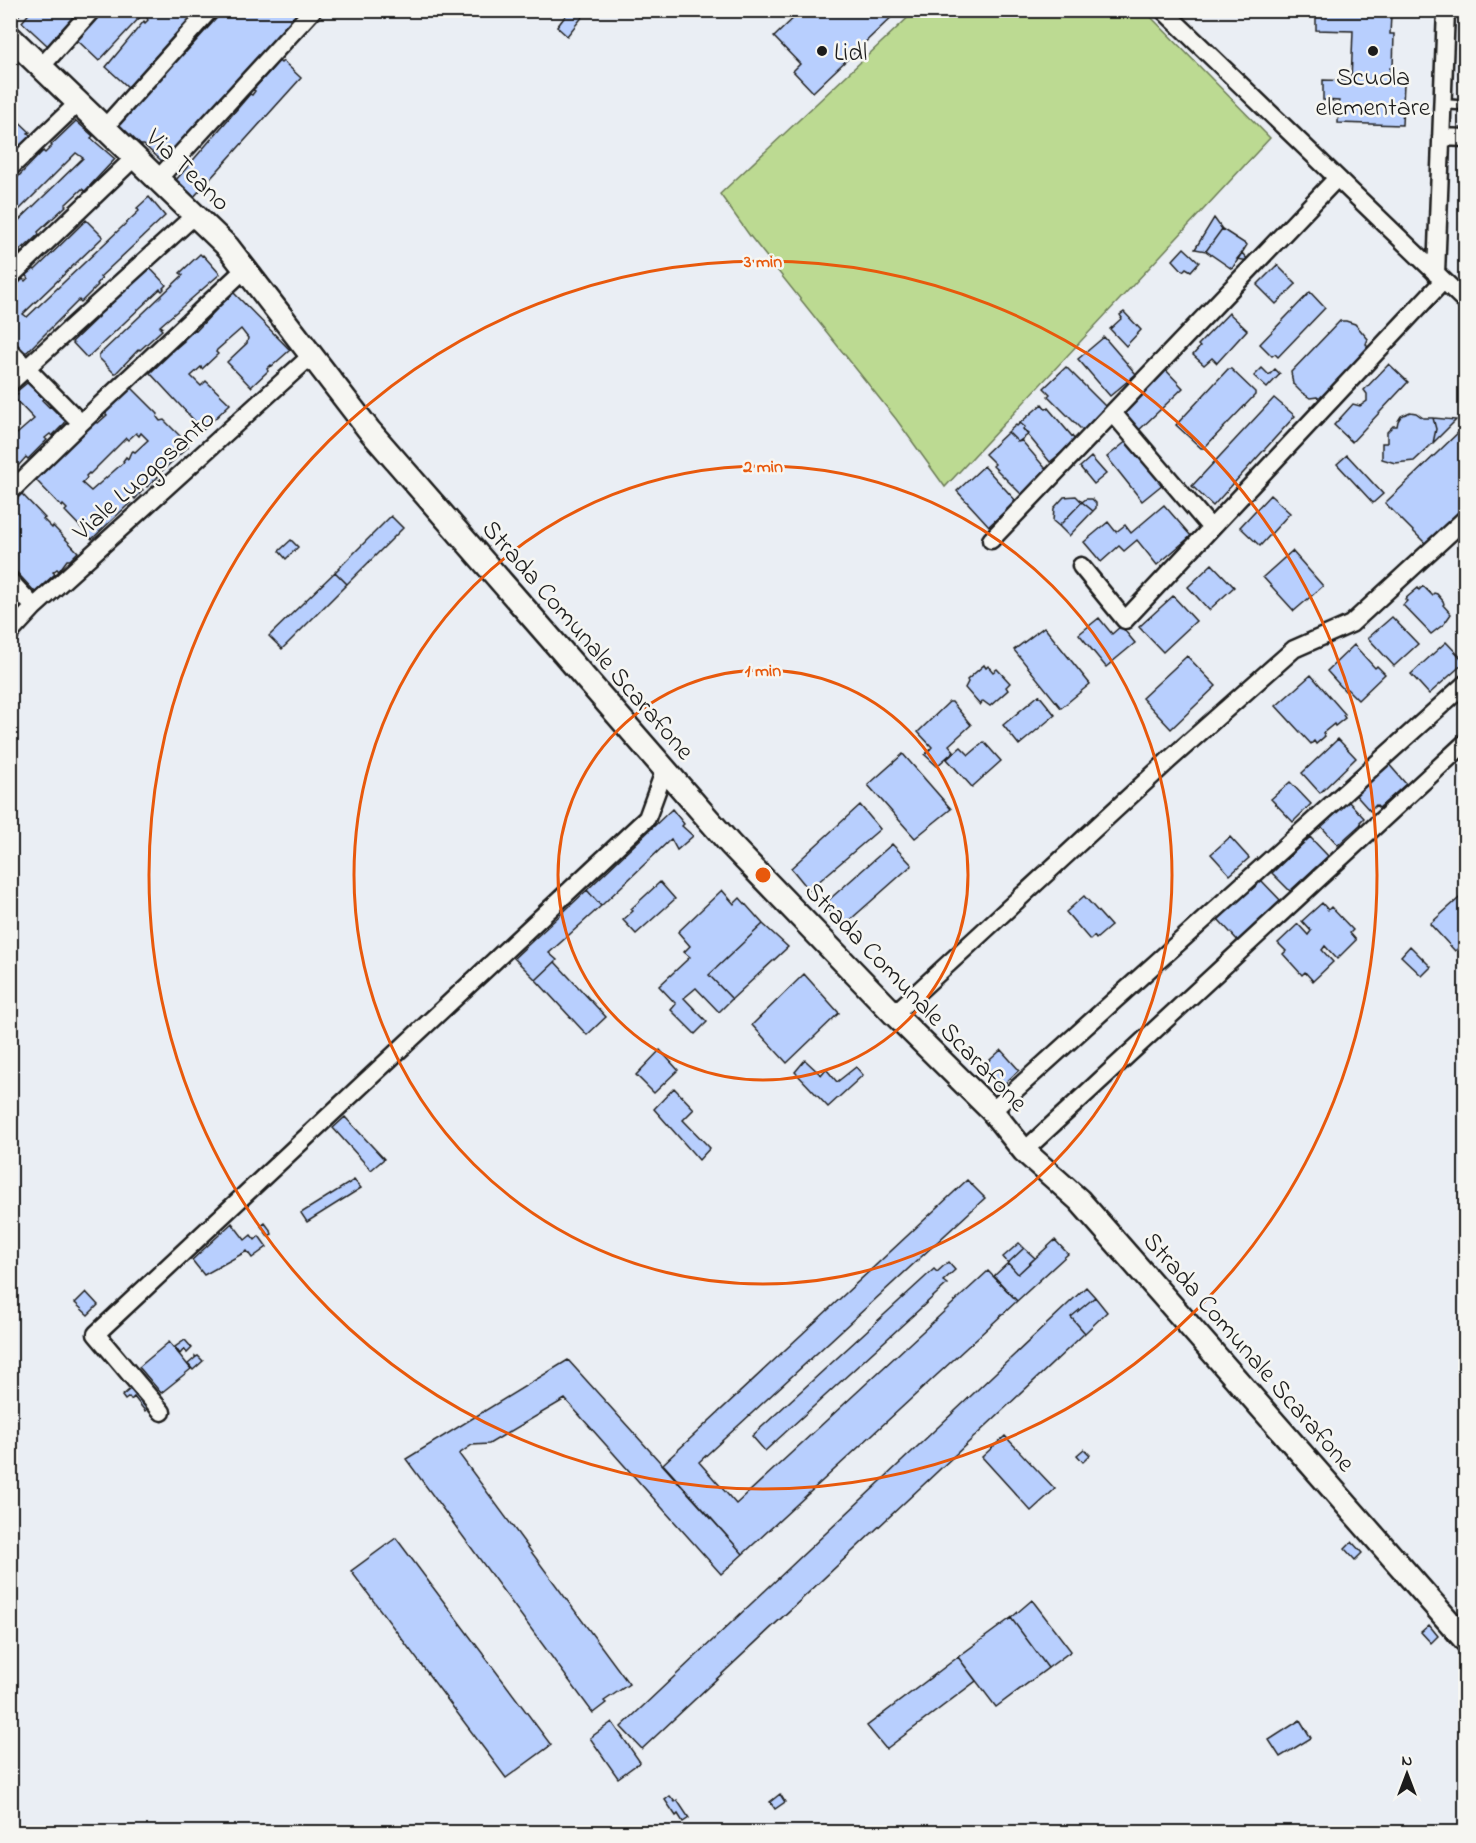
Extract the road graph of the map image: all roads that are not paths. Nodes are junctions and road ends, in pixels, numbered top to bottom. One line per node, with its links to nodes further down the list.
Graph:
1 (92, 10): 7 (street)
2 (210, 10): 9 (street)
3 (313, 10): 15 (street)
4 (1163, 10): 14 (street)
5 (1446, 10): 10 (street)
6 (10, 37): 7 (street, Via Teano)
7 (41, 67): 8 (street, Via Teano)
8 (79, 102): 9 (street, Via Teano); 13 (street)
9 (105, 127): 12 (street, Via Teano)
10 (1441, 137): 11 (street); 17 (street)
11 (1466, 138)
12 (135, 157): 15 (street, Via Teano); 21 (street)
13 (10, 168)
14 (1337, 178): 18 (street); 27 (street)
15 (158, 179): 16 (street, Via Teano)
16 (195, 215): 19 (street, Via Teano); 25 (street)
17 (1437, 243): 18 (street); 20 (street)
18 (1407, 246): 20 (street)
19 (245, 269): 24 (street, Via Teano); 28 (street)
20 (1434, 273): 22 (street); 31 (street)
21 (10, 277)
22 (1466, 302)
23 (10, 351): 25 (street)
24 (312, 355): 35 (street, Viale Luogosanto); 39 (street, Strada Comunale Scarafone)
25 (26, 367): 26 (street); 28 (street)
26 (10, 383)
27 (1113, 413): 31 (street); 32 (street)
28 (81, 423): 29 (street)
29 (10, 492)
30 (1466, 518): 40 (street)
31 (1211, 528): 33 (street)
32 (991, 540)
33 (1081, 566)
34 (10, 581): 35 (street)
35 (34, 607): 36 (street, Viale Luogosanto)
36 (10, 633)
37 (1466, 683): 41 (street)
38 (1466, 742): 42 (street)
39 (665, 769): 40 (street, Strada Comunale Scarafone); 43 (street)
40 (894, 1014): 41 (street, Strada Comunale Scarafone)
41 (992, 1111): 42 (street, Strada Comunale Scarafone)
42 (1024, 1151): 44 (street, Strada Comunale Scarafone)
43 (162, 1412)
44 (1466, 1641)

